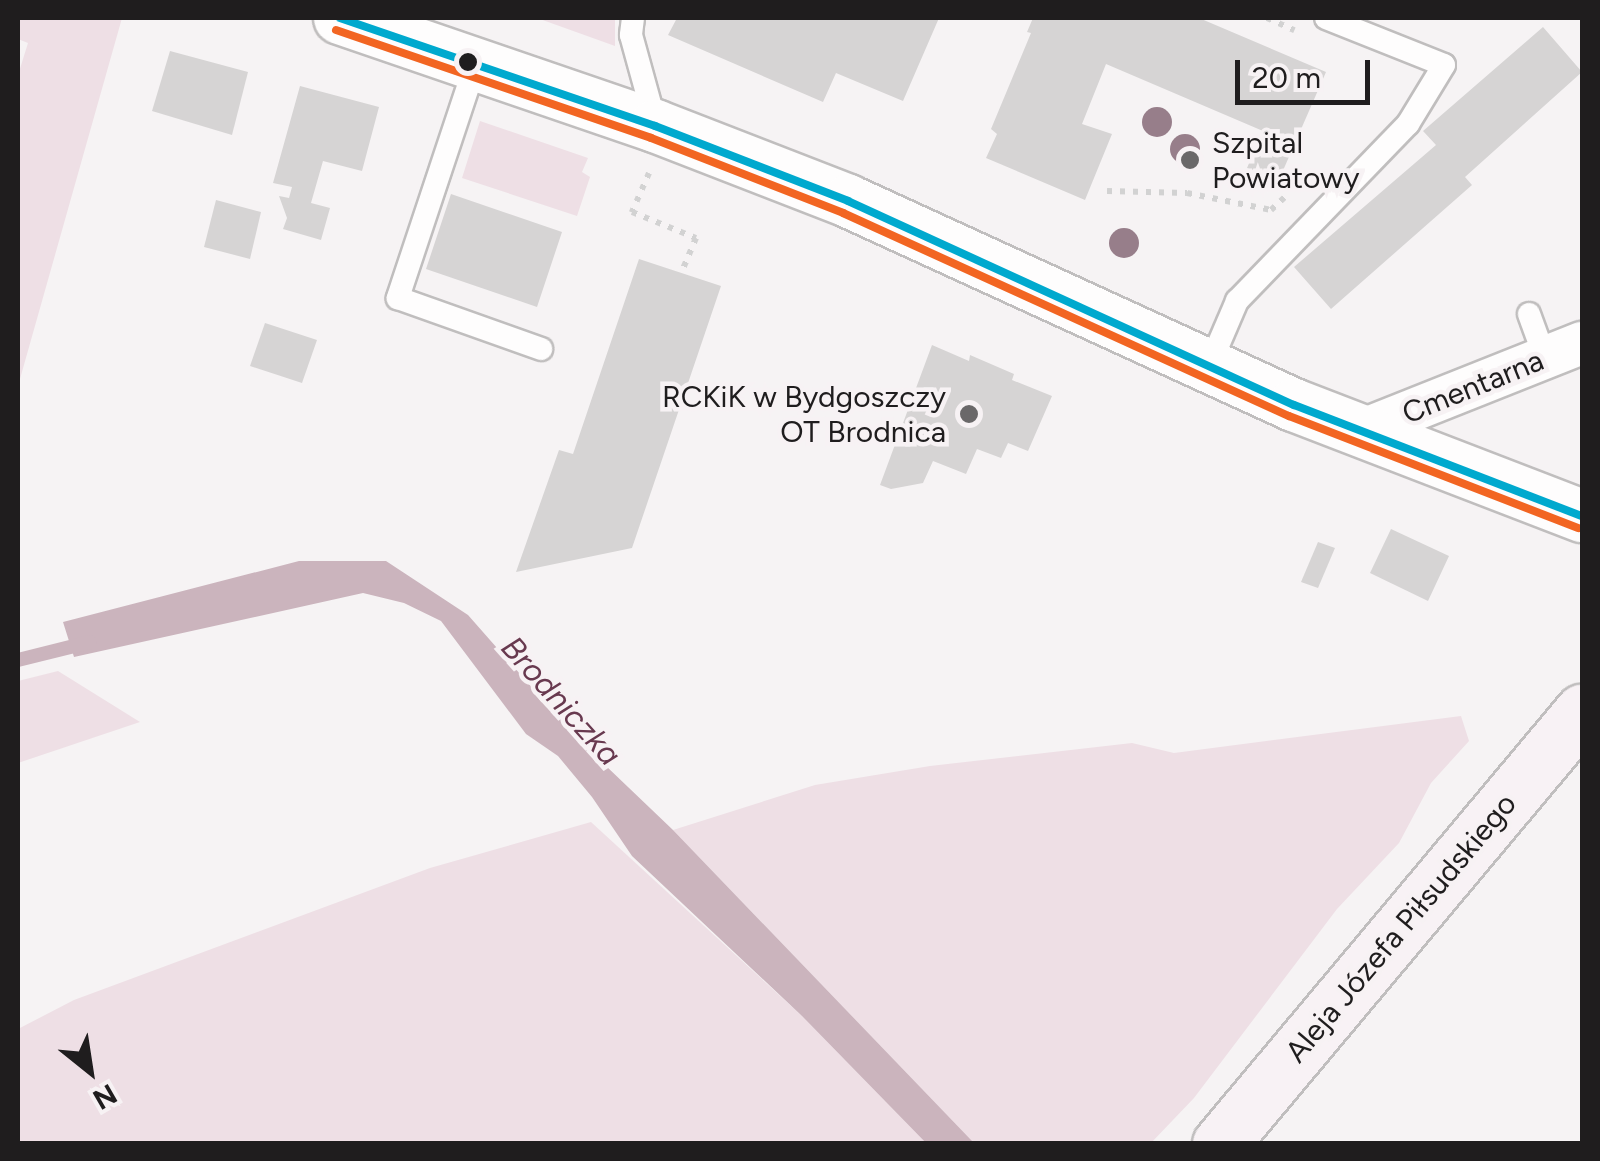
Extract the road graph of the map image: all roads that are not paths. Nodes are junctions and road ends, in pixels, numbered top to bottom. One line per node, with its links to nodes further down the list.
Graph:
1 (340, 18): 4 (street)
2 (633, 18): 5 (lane)
3 (1326, 18): 9 (lane)
4 (476, 63): 5 (street); 7 (lane)
5 (654, 146): 9 (street)
6 (1529, 314): 8 (lane)
7 (541, 349)
8 (1564, 351): 10 (street, Cmentarna)
9 (1210, 364): 10 (street)
10 (1363, 430): 11 (street)
11 (1582, 516)
12 (1582, 712): 13 (main road, Aleja Józefa Piłsudskiego)
13 (1220, 1144)

